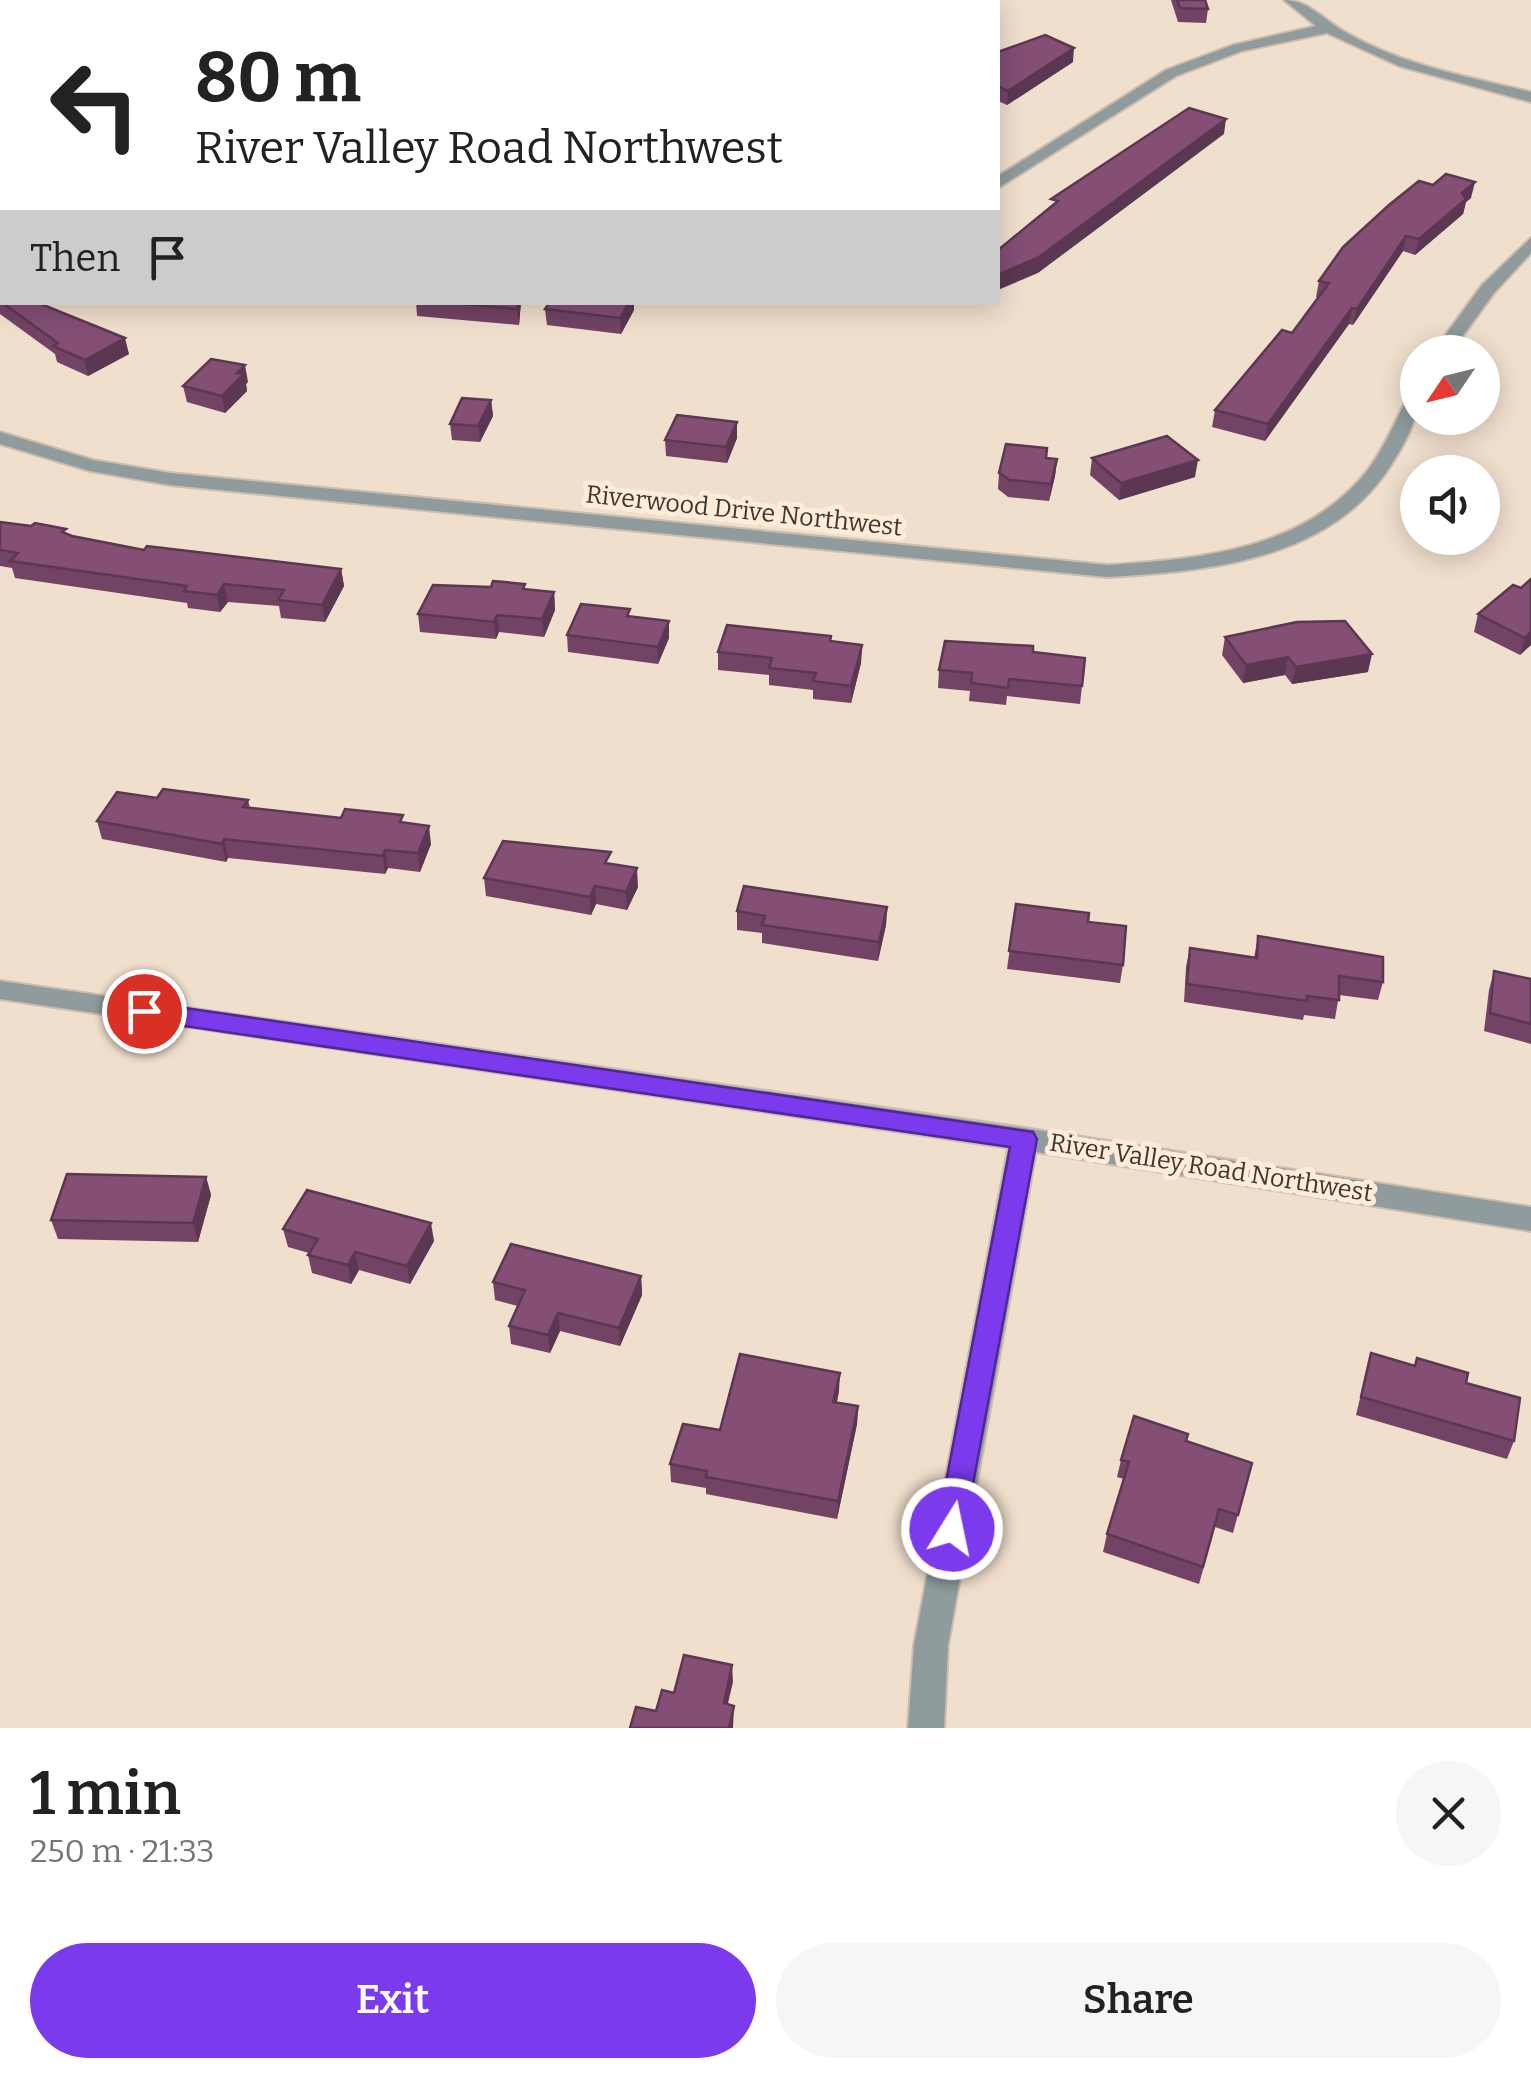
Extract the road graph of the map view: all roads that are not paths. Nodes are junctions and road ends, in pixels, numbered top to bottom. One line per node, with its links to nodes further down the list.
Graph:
1 (1290, 0): 2 (street)
2 (1329, 28): 3 (street); 4 (street)
3 (1531, 97)
4 (1000, 182)
5 (1531, 243): 6 (street)
6 (1454, 335)
7 (1400, 430): 8 (street, Riverwood Drive Northwest)
8 (0, 438)
9 (0, 990): 10 (street, River Valley Road Northwest)
10 (1024, 1139): 11 (street, River Valley Road Northwest); 12 (street)
11 (1531, 1218)
12 (926, 1728)

